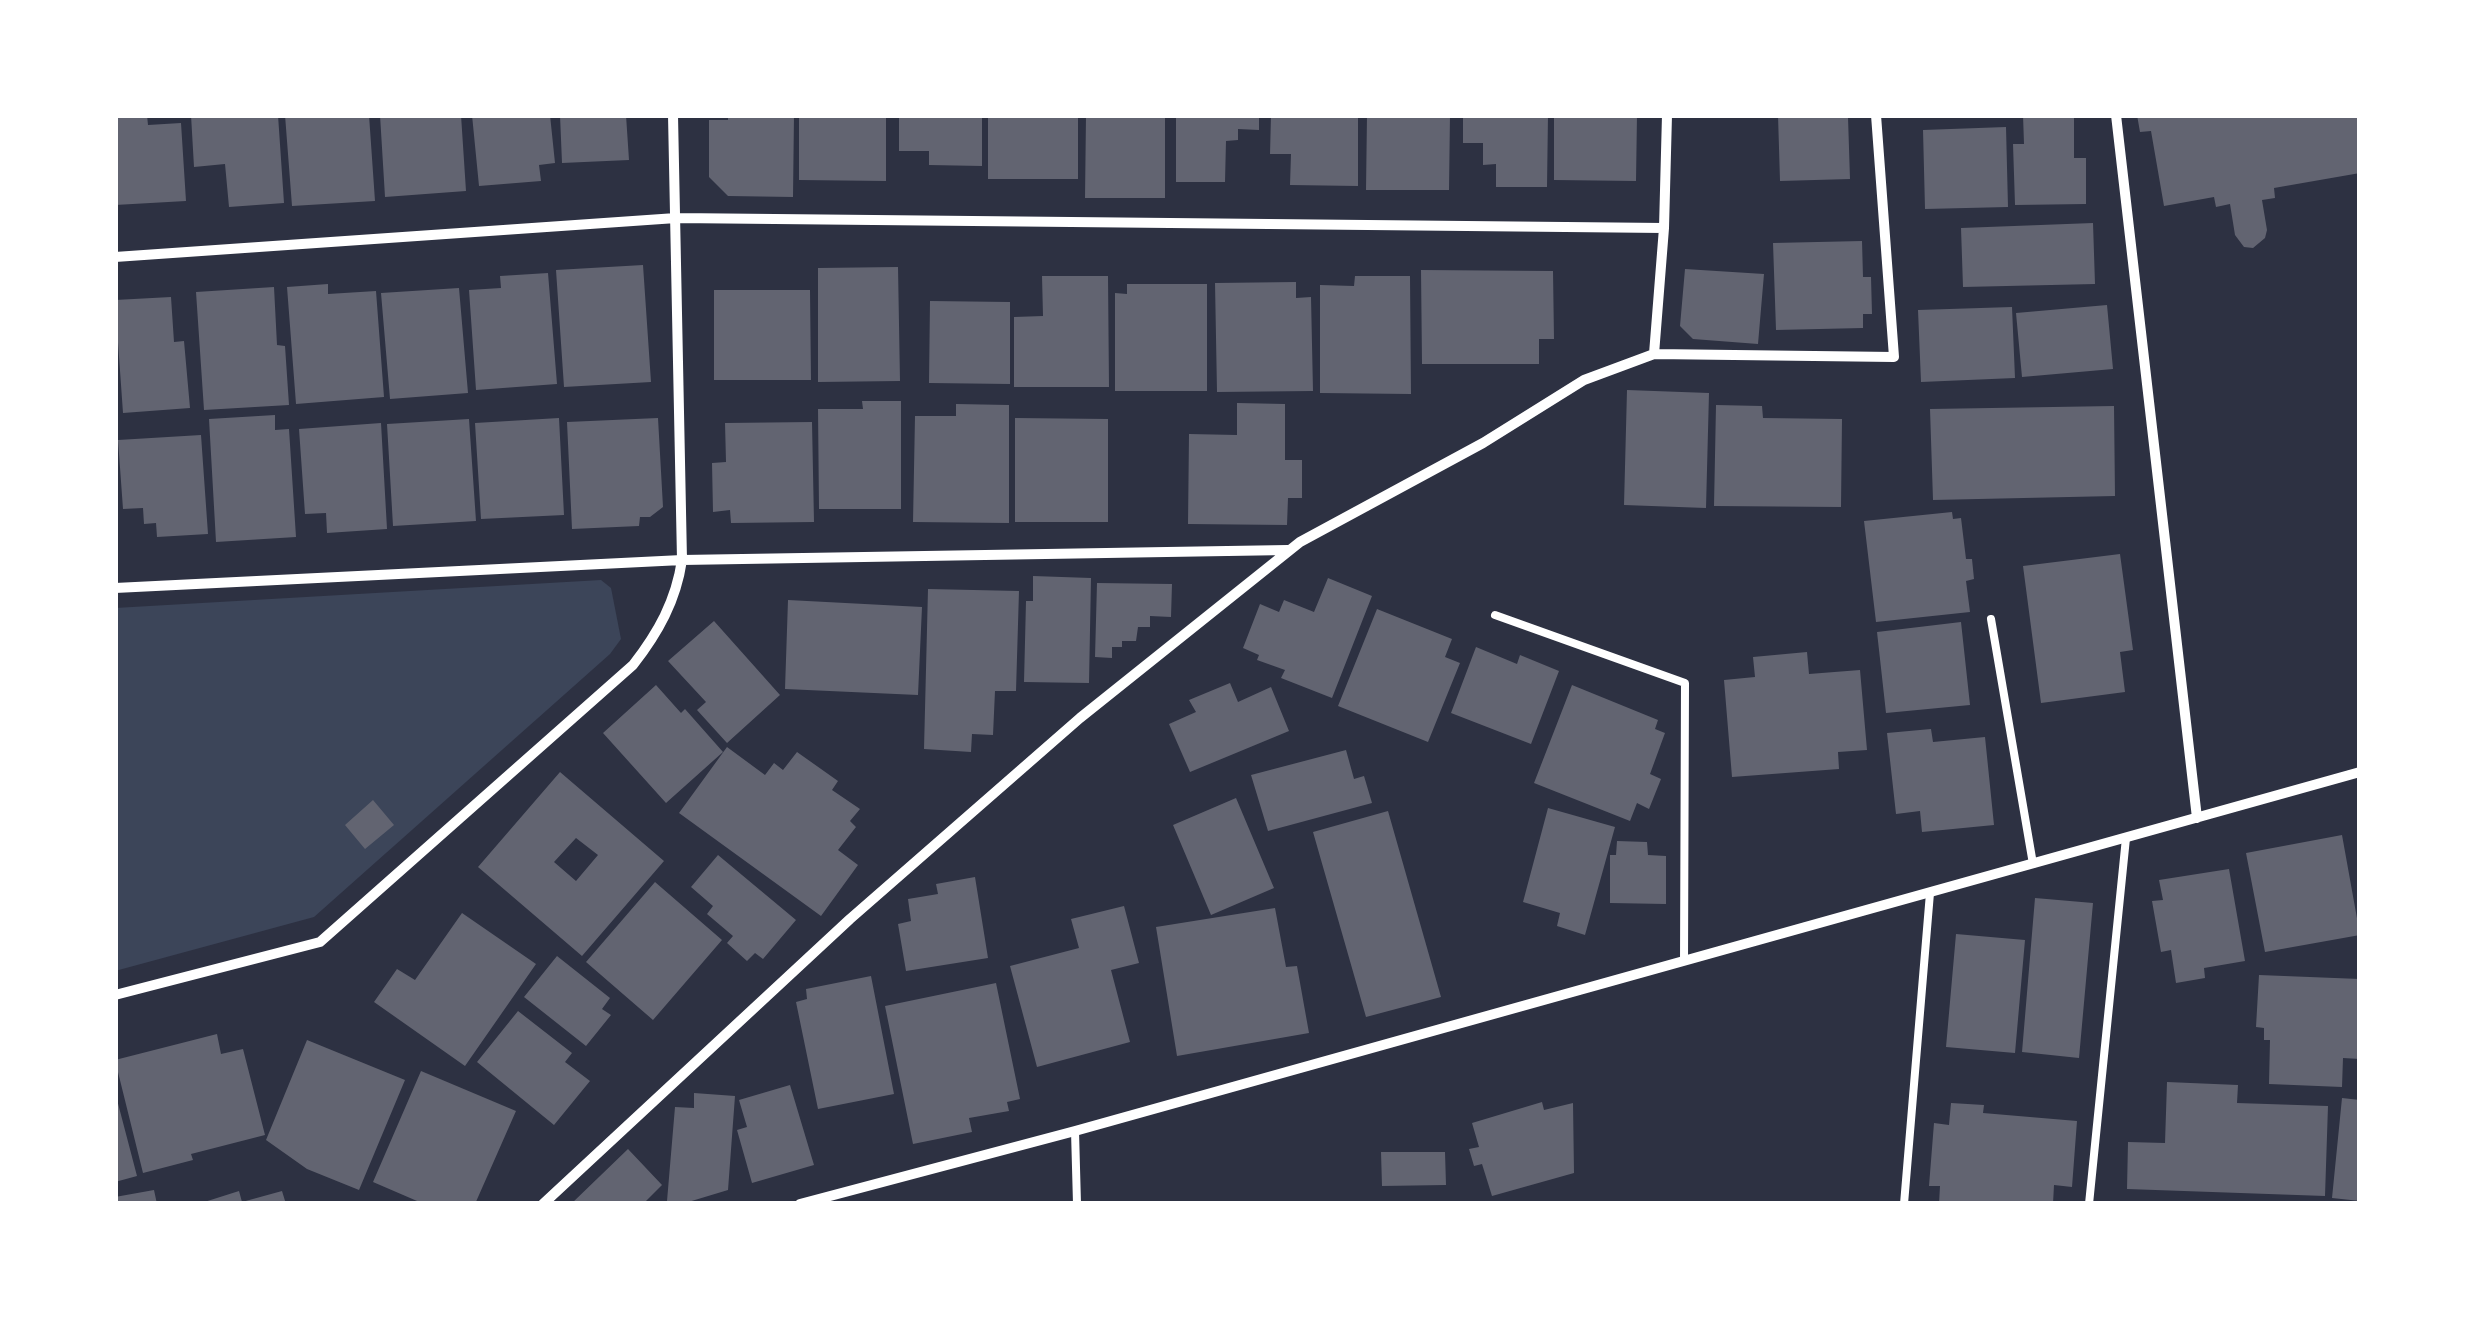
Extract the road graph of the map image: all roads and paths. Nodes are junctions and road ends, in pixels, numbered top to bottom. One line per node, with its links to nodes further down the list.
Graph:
1 (672, 115): 5 (street)
2 (1667, 115): 6 (street)
3 (1876, 115): 8 (street)
4 (2116, 115): 15 (street)
5 (676, 218): 6 (street); 7 (street); 10 (street)
6 (1664, 228): 8 (street)
7 (115, 257)
8 (1654, 354): 9 (street)
9 (1290, 550): 10 (street); 22 (street)
10 (682, 560): 11 (street); 20 (street)
11 (115, 588)
12 (1495, 615): 19 (lane)
13 (1992, 619): 17 (lane)
14 (2360, 772): 15 (street)
15 (2197, 818): 16 (street)
16 (2126, 838): 17 (street); 26 (lane)
17 (2033, 864): 18 (street)
18 (1930, 893): 19 (street); 25 (lane)
19 (1684, 960): 21 (street)
20 (115, 995)
21 (1075, 1131): 23 (street); 24 (lane)
22 (543, 1204)
23 (800, 1204)
24 (1077, 1204)
25 (1904, 1204)
26 (2089, 1204)

